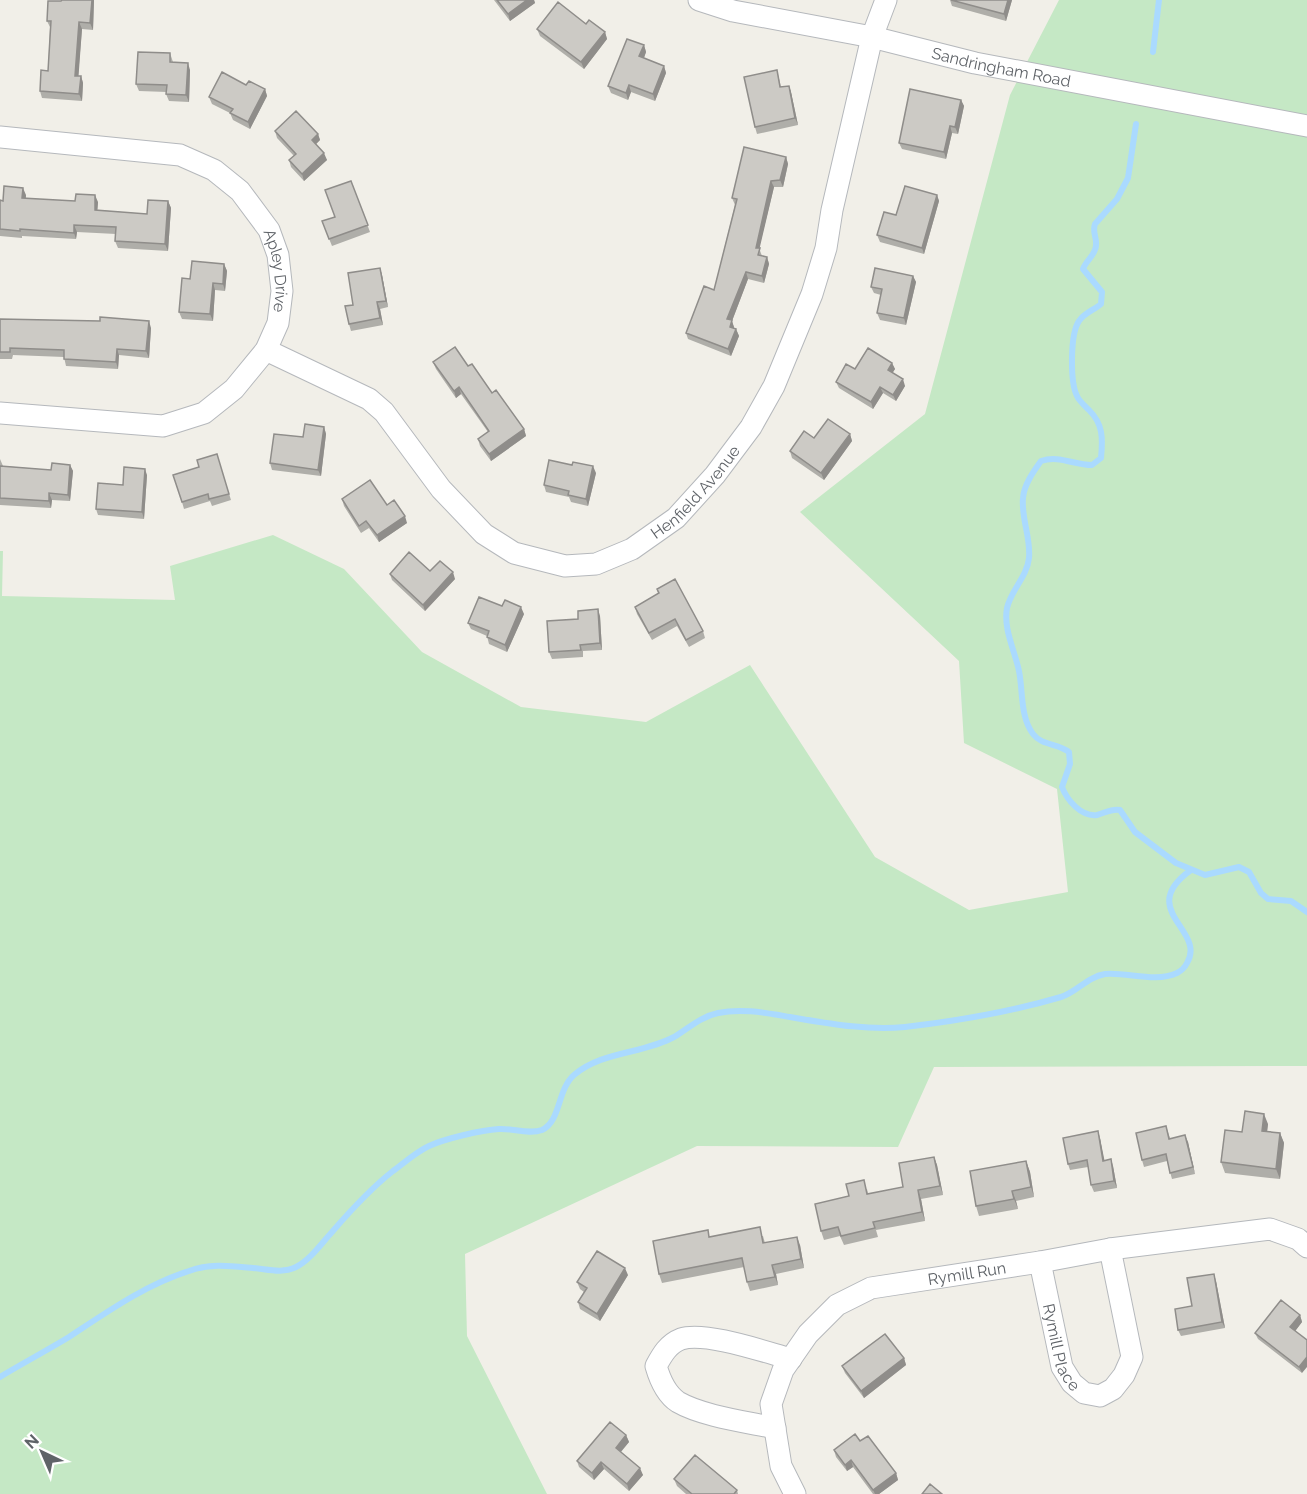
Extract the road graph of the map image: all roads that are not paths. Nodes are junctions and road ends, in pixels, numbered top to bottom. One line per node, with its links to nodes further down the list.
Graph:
1 (699, 0): 3 (street, Sandringham Road)
2 (886, 0): 3 (street, Henfield Avenue)
3 (872, 37): 4 (street, Sandringham Road); 6 (street, Henfield Avenue)
4 (1307, 126)
5 (0, 137): 6 (street, Apley Drive)
6 (266, 350): 7 (street, Apley Drive)
7 (0, 413)
8 (1307, 1247): 9 (street, Rymill Run)
9 (1110, 1249): 10 (street, Rymill Run); 10 (street, Rymill Place)
10 (1040, 1262): 11 (street, Rymill Run)
11 (791, 1359): 12 (street, Rymill Run); 12 (street)
12 (775, 1428): 13 (street, Rymill Run)
13 (795, 1494)

